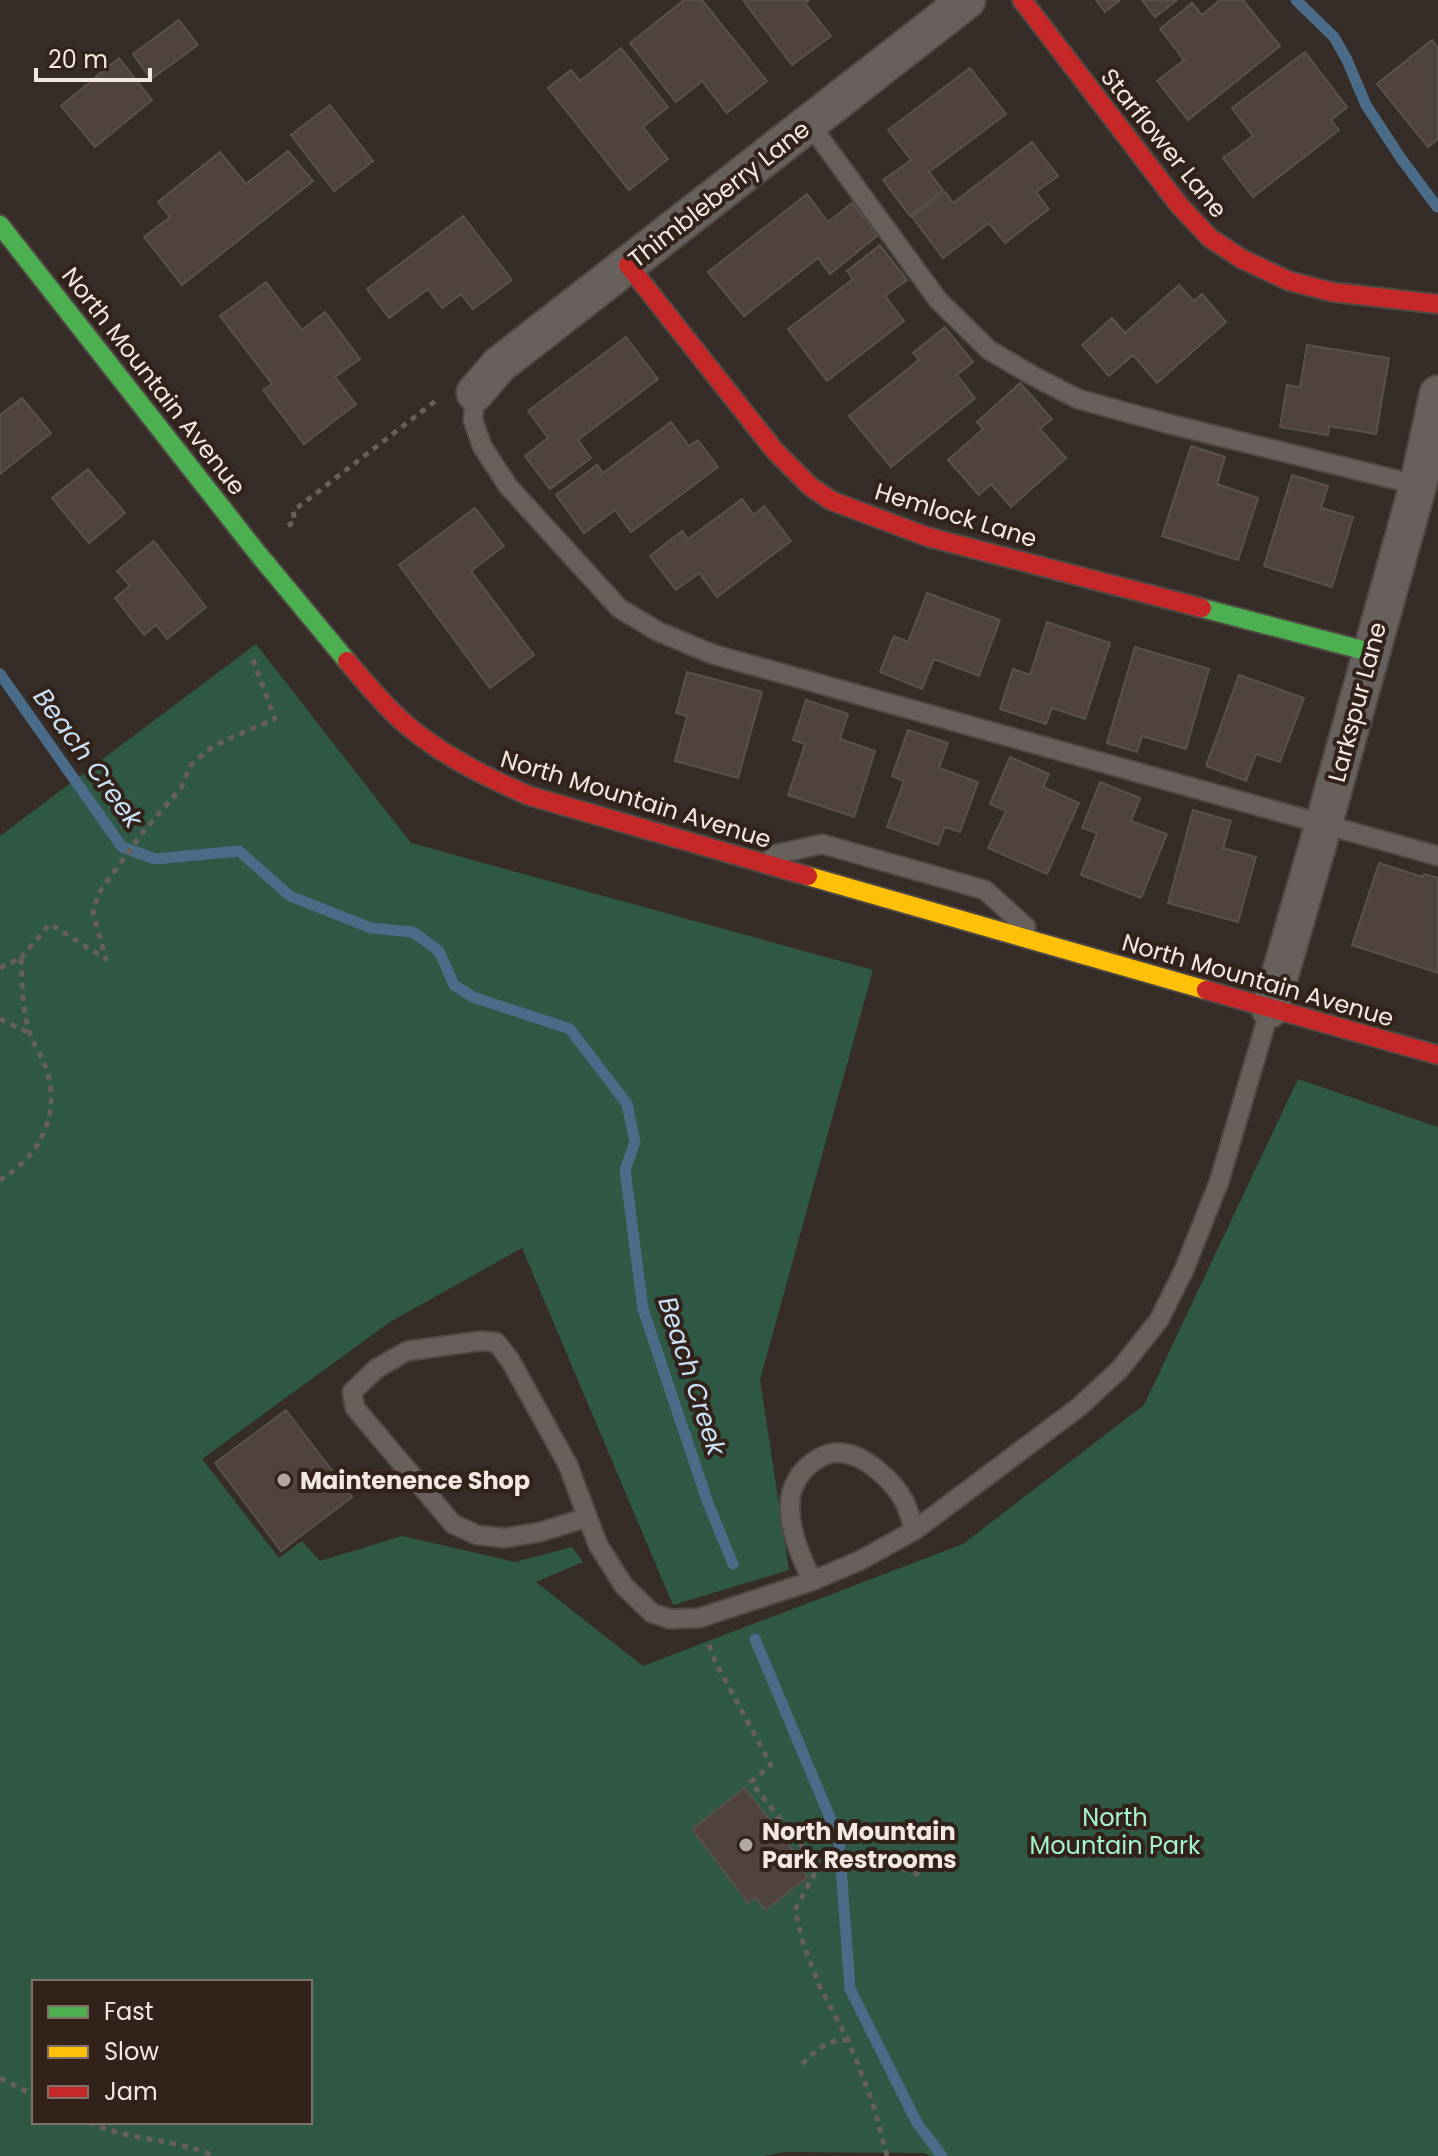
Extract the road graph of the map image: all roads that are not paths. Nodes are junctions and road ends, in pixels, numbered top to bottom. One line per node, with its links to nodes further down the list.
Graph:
1 (967, 0): 3 (street, Thimbleberry Lane)
2 (1022, 0): 6 (street, Starflower Lane)
3 (809, 123): 5 (street, Thimbleberry Lane); 9 (lane)
4 (0, 225): 13 (street, North Mountain Avenue)
5 (628, 265): 7 (street, Thimbleberry Lane); 10 (street, Hemlock Lane)
6 (1438, 304)
7 (475, 393): 11 (lane)
8 (1438, 394): 9 (street, Larkspur Lane)
9 (1418, 485): 10 (street, Larkspur Lane)
10 (1370, 652): 11 (street, Larkspur Lane)
11 (1324, 823): 12 (lane); 15 (street, Larkspur Lane)
12 (1438, 856)
13 (750, 860): 14 (street, North Mountain Avenue); 14 (lane)
14 (1046, 945): 15 (street, North Mountain Avenue)
15 (1270, 1009): 16 (street, North Mountain Avenue); 18 (lane)
16 (1438, 1055)
17 (586, 1518): 17 (lane); 19 (lane)
18 (915, 1530): 19 (lane); 19 (lane)
19 (812, 1581)

